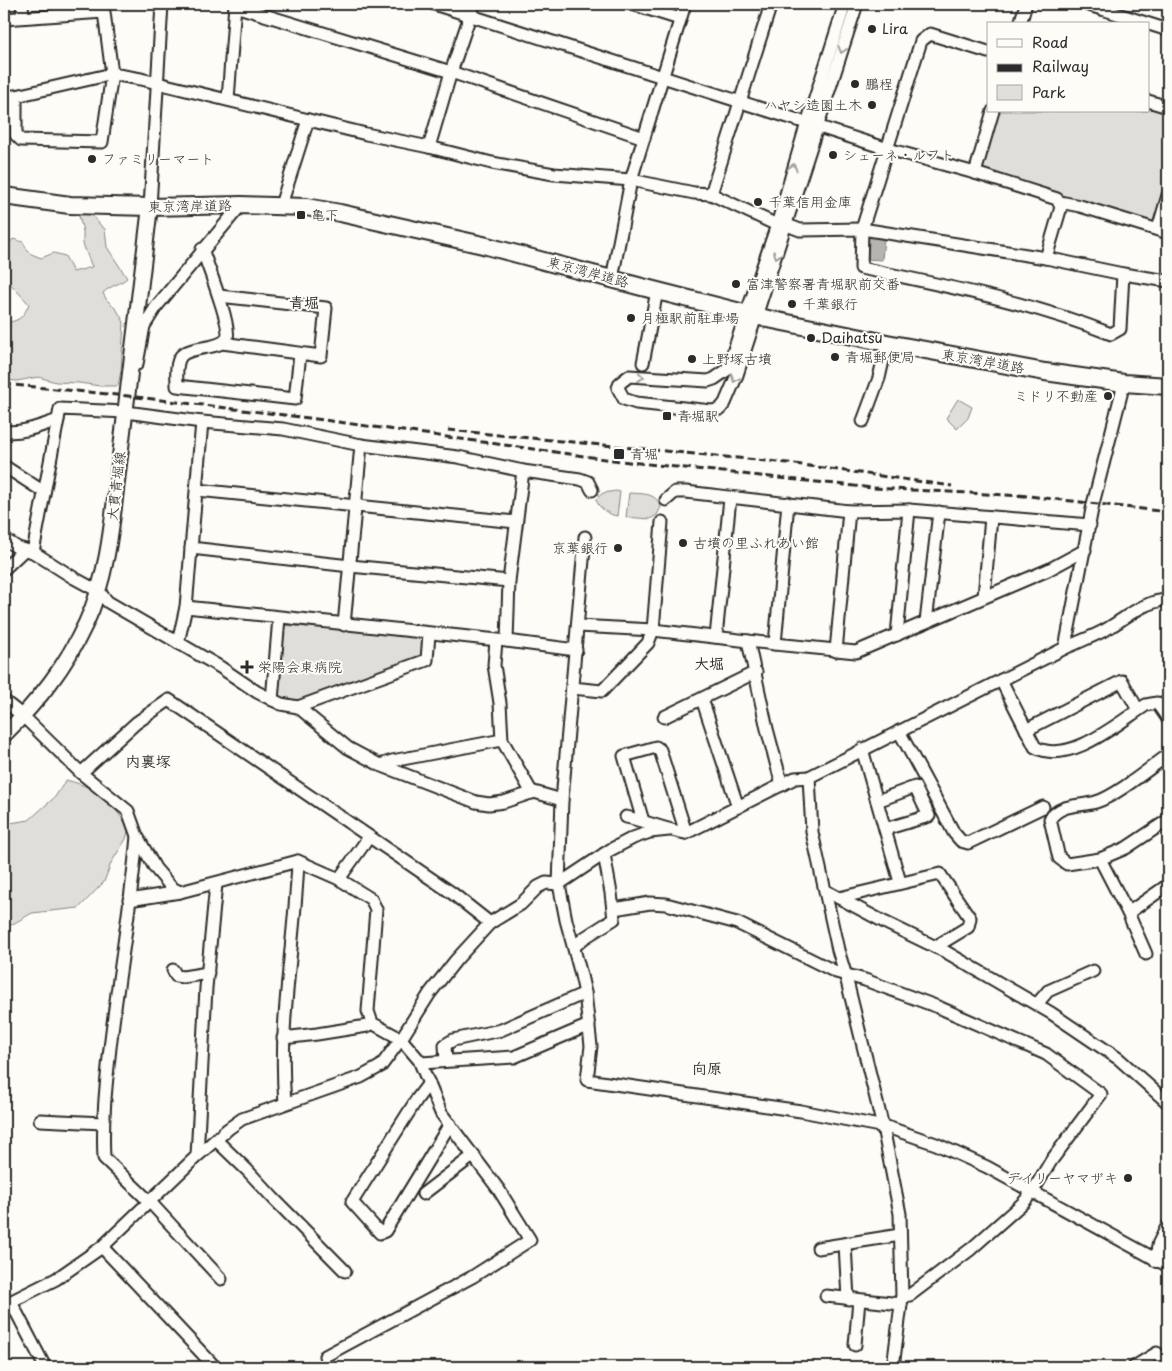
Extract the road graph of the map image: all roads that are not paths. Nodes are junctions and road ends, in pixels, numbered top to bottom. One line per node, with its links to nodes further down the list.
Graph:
1 (22, 4): 14 (street)
2 (162, 4): 25 (street)
3 (434, 4): 13 (street)
4 (474, 4): 13 (street)
5 (632, 4): 16 (street)
6 (685, 4): 16 (street)
7 (771, 4): 28 (street)
8 (845, 4): 33 (street)
9 (857, 4): 33 (street, one-way to 33)
10 (1026, 4): 17 (street)
11 (1086, 4): 18 (street)
12 (235, 5): 22 (street); 27 (street)
13 (470, 16): 22 (street); 24 (street)
14 (23, 17): 15 (street); 23 (street)
15 (4, 19)
16 (680, 19): 24 (street)
17 (1021, 22)
18 (1143, 22)
19 (1150, 24): 20 (street)
20 (1168, 30)
21 (987, 52): 36 (street)
22 (451, 72): 34 (street); 35 (street)
23 (112, 74): 25 (street); 26 (street); 26 (street)
24 (664, 77): 28 (street); 34 (street)
25 (158, 83): 27 (street); 45 (street)
26 (10, 96)
27 (228, 100): 32 (street)
28 (739, 102): 33 (street); 39 (street)
29 (1150, 102): 30 (street)
30 (1168, 107)
31 (993, 112): 37 (street)
32 (308, 120): 35 (street); 44 (street)
33 (812, 125): 36 (street); 46 (street)
34 (644, 138): 38 (street)
35 (429, 147): 38 (street)
36 (888, 149): 37 (street); 47 (street)
37 (975, 173): 42 (street)
38 (631, 180): 39 (street); 52 (street)
39 (711, 194): 46 (street)
40 (1168, 195): 48 (street)
41 (4, 196): 45 (highway, 東京湾岸道路)
42 (1060, 202): 48 (street); 50 (street)
43 (241, 205): 44 (highway, 東京湾岸道路); 45 (highway, 東京湾岸道路); 49 (street)
44 (281, 205): 52 (highway, 東京湾岸道路)
45 (150, 207): 63 (main road, 大貫青堀線)
46 (782, 225): 47 (street); 56 (street)
47 (862, 229): 50 (street); 51 (street)
48 (1163, 231)
49 (202, 250): 55 (street); 63 (street)
50 (1046, 258): 51 (street)
51 (1123, 274): 53 (street)
52 (612, 278): 54 (highway, 東京湾岸道路)
53 (1168, 281)
54 (658, 291): 56 (highway, 東京湾岸道路); 60 (street)
55 (219, 296): 57 (street); 59 (street)
56 (751, 315): 56 (street, one-way to 56); 58 (highway, 東京湾岸道路)
57 (222, 343): 59 (street); 59 (street)
58 (886, 343): 61 (highway, 東京湾岸道路); 66 (street)
59 (300, 354)
60 (643, 363)
61 (1124, 383): 62 (highway, 東京湾岸道路); 85 (street)
62 (1168, 386)
63 (128, 396): 64 (main road, 大貫青堀線)
64 (126, 412): 65 (street); 67 (street); 94 (main road, 大貫青堀線)
65 (58, 420): 68 (street); 74 (street)
66 (863, 421)
67 (202, 422): 69 (street); 72 (street)
68 (4, 431)
69 (361, 445): 71 (street); 78 (street)
70 (4, 466): 74 (street)
71 (523, 471): 73 (street); 83 (street)
72 (197, 490): 78 (street); 88 (street)
73 (592, 490)
74 (44, 492): 90 (street)
75 (730, 498): 76 (street); 77 (street); 105 (street)
76 (666, 500)
77 (788, 503): 80 (street); 109 (street)
78 (357, 506): 83 (street); 91 (street)
79 (909, 510): 80 (street); 81 (street); 104 (street)
80 (849, 511): 112 (street)
81 (939, 512): 82 (street); 99 (street)
82 (991, 516): 85 (street); 95 (street)
83 (516, 522): 93 (street)
84 (662, 522): 102 (street)
85 (1090, 525): 89 (street)
86 (585, 537): 101 (street)
87 (4, 539): 90 (street)
88 (191, 548): 91 (street); 97 (street)
89 (1084, 550): 95 (street); 110 (street)
90 (28, 551): 92 (street); 94 (street)
91 (350, 566): 93 (street); 100 (street)
92 (4, 569)
93 (509, 581): 106 (street)
94 (98, 591): 108 (street); 121 (main road, 大貫青堀線)
95 (984, 597): 99 (street)
96 (1168, 600): 110 (street)
97 (186, 607): 98 (street); 108 (street)
98 (279, 618): 100 (street); 117 (street)
99 (926, 622): 104 (street)
100 (344, 624): 103 (street)
101 (578, 626): 102 (street); 111 (street)
102 (652, 630): 105 (street); 115 (street)
103 (430, 634): 106 (street); 119 (street)
104 (896, 635): 112 (street)
105 (716, 637): 107 (street)
106 (502, 641): 111 (street); 127 (street)
107 (748, 641): 109 (street); 113 (street)
108 (178, 643): 117 (street)
109 (775, 644): 112 (street)
110 (1064, 648): 114 (street)
111 (576, 650): 115 (street)
112 (836, 651)
113 (756, 672): 116 (street); 133 (street)
114 (1001, 680): 124 (street); 125 (street)
115 (572, 688): 135 (street)
116 (702, 698): 122 (street); 137 (street)
117 (272, 700): 119 (street)
118 (4, 701): 121 (street)
119 (298, 707): 130 (street)
120 (1138, 710): 123 (street); 124 (street); 124 (street)
121 (23, 716): 126 (main road, 大貫青堀線); 131 (street)
122 (664, 717)
123 (1168, 720)
124 (1026, 730)
125 (899, 731): 128 (street); 138 (street)
126 (4, 735)
127 (502, 740): 130 (street); 134 (street)
128 (862, 749): 132 (street); 136 (street)
129 (1168, 756): 148 (street)
130 (380, 765): 134 (street)
131 (81, 773): 145 (street); 146 (street)
132 (809, 777): 133 (street); 155 (street)
133 (782, 785): 137 (street)
134 (532, 793): 135 (street)
135 (562, 800): 153 (street)
136 (877, 801): 142 (street); 142 (street)
137 (738, 807): 144 (street)
138 (1043, 807)
139 (626, 817): 141 (street)
140 (1168, 820): 148 (street)
141 (643, 821): 143 (street); 144 (street)
142 (885, 829): 151 (street)
143 (669, 830): 144 (street); 147 (street)
144 (686, 832)
145 (137, 836): 156 (street); 158 (street)
146 (369, 837): 150 (street); 161 (street)
147 (604, 854): 153 (street); 159 (street)
148 (1100, 859): 160 (street)
149 (298, 861): 150 (street); 152 (street); 173 (street)
150 (339, 879): 171 (street)
151 (900, 882): 157 (street); 162 (street)
152 (216, 884): 156 (street); 167 (street)
153 (560, 884): 161 (street); 163 (street)
154 (1168, 886): 160 (street)
155 (826, 891): 157 (street); 168 (street)
156 (180, 892): 158 (street)
157 (839, 898): 162 (street)
158 (129, 900): 181 (street)
159 (614, 909): 163 (street); 168 (street)
160 (1128, 913): 164 (street)
161 (490, 923): 174 (street)
162 (936, 946): 170 (street)
163 (574, 947): 169 (street)
164 (1146, 954)
165 (173, 970): 167 (street)
166 (1093, 971): 170 (street)
167 (208, 972): 186 (street)
168 (845, 973): 183 (street); 187 (street)
169 (585, 993): 172 (street); 175 (street)
170 (1037, 1004): 179 (street)
171 (372, 1023): 173 (street); 174 (street)
172 (589, 1025): 175 (street); 183 (street)
173 (283, 1038): 178 (street)
174 (402, 1039): 176 (street); 178 (street)
175 (446, 1061): 176 (street)
176 (421, 1063): 177 (street)
177 (429, 1083): 182 (street); 182 (street)
178 (285, 1103): 184 (street)
179 (1168, 1103)
180 (40, 1120): 181 (street)
181 (103, 1123): 189 (street)
182 (450, 1124): 185 (street)
183 (882, 1127): 187 (street); 191 (street)
184 (216, 1140): 186 (street); 197 (street)
185 (474, 1155): 188 (street); 204 (street)
186 (196, 1156): 189 (street)
187 (1033, 1191): 196 (street); 201 (street)
188 (423, 1194)
189 (150, 1202): 193 (street); 198 (street)
190 (1168, 1228): 196 (main road)
191 (900, 1235): 192 (street); 201 (street)
192 (844, 1244): 194 (street); 200 (street)
193 (102, 1247): 202 (street); 206 (street)
194 (818, 1248)
195 (1168, 1251): 196 (main road)
196 (1163, 1263)
197 (345, 1271)
198 (221, 1279)
199 (826, 1296): 200 (street)
200 (854, 1299): 201 (street); 203 (street)
201 (902, 1300): 207 (street)
202 (7, 1304): 205 (street)
203 (855, 1345)
204 (325, 1356)
205 (45, 1367)
206 (215, 1367)
207 (893, 1367)
208 (1134, 1367): 209 (street)
209 (1166, 1367)

